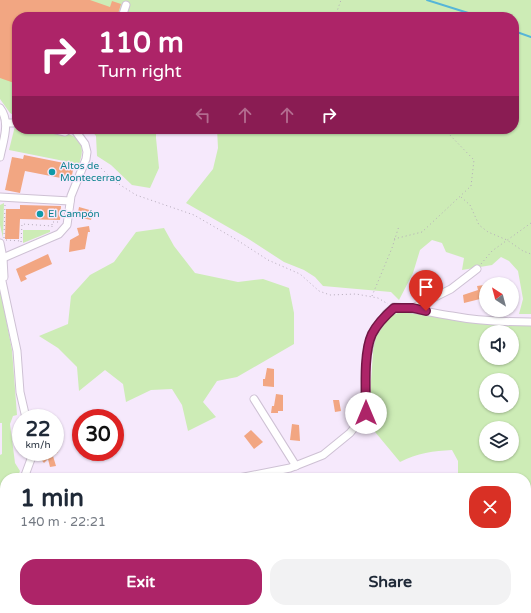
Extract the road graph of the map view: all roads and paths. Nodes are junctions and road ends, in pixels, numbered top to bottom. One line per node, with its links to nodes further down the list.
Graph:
1 (341, 0): 4 (path)
2 (126, 5): 3 (street)
3 (124, 12)
4 (337, 12)
5 (0, 108): 6 (street)
6 (6, 122): 7 (street); 10 (street)
7 (12, 123)
8 (78, 134): 12 (street)
9 (449, 134): 13 (path)
10 (1, 148): 11 (street)
11 (0, 157)
12 (86, 159): 15 (street); 30 (path)
13 (460, 196): 22 (path); 23 (path)
14 (0, 197): 15 (street)
15 (70, 201): 17 (street)
16 (5, 205): 19 (path)
17 (68, 222): 19 (path); 21 (street)
18 (531, 223): 23 (path)
19 (52, 226): 21 (path)
20 (399, 226): 22 (path)
21 (52, 238): 26 (street)
22 (394, 239): 30 (path)
23 (507, 240): 25 (path); 27 (path)
24 (0, 243): 26 (street)
25 (531, 254)
26 (2, 256): 29 (street)
27 (477, 269): 32 (street)
28 (0, 272): 29 (street)
29 (5, 289): 35 (street)
30 (372, 297): 31 (path)
31 (394, 308): 32 (street); 37 (street)
32 (413, 308): 33 (street)
33 (531, 322)
34 (254, 399): 37 (street)
35 (24, 409)
36 (30, 461): 38 (street)
37 (296, 466): 39 (street)
38 (26, 473)
39 (265, 473)

